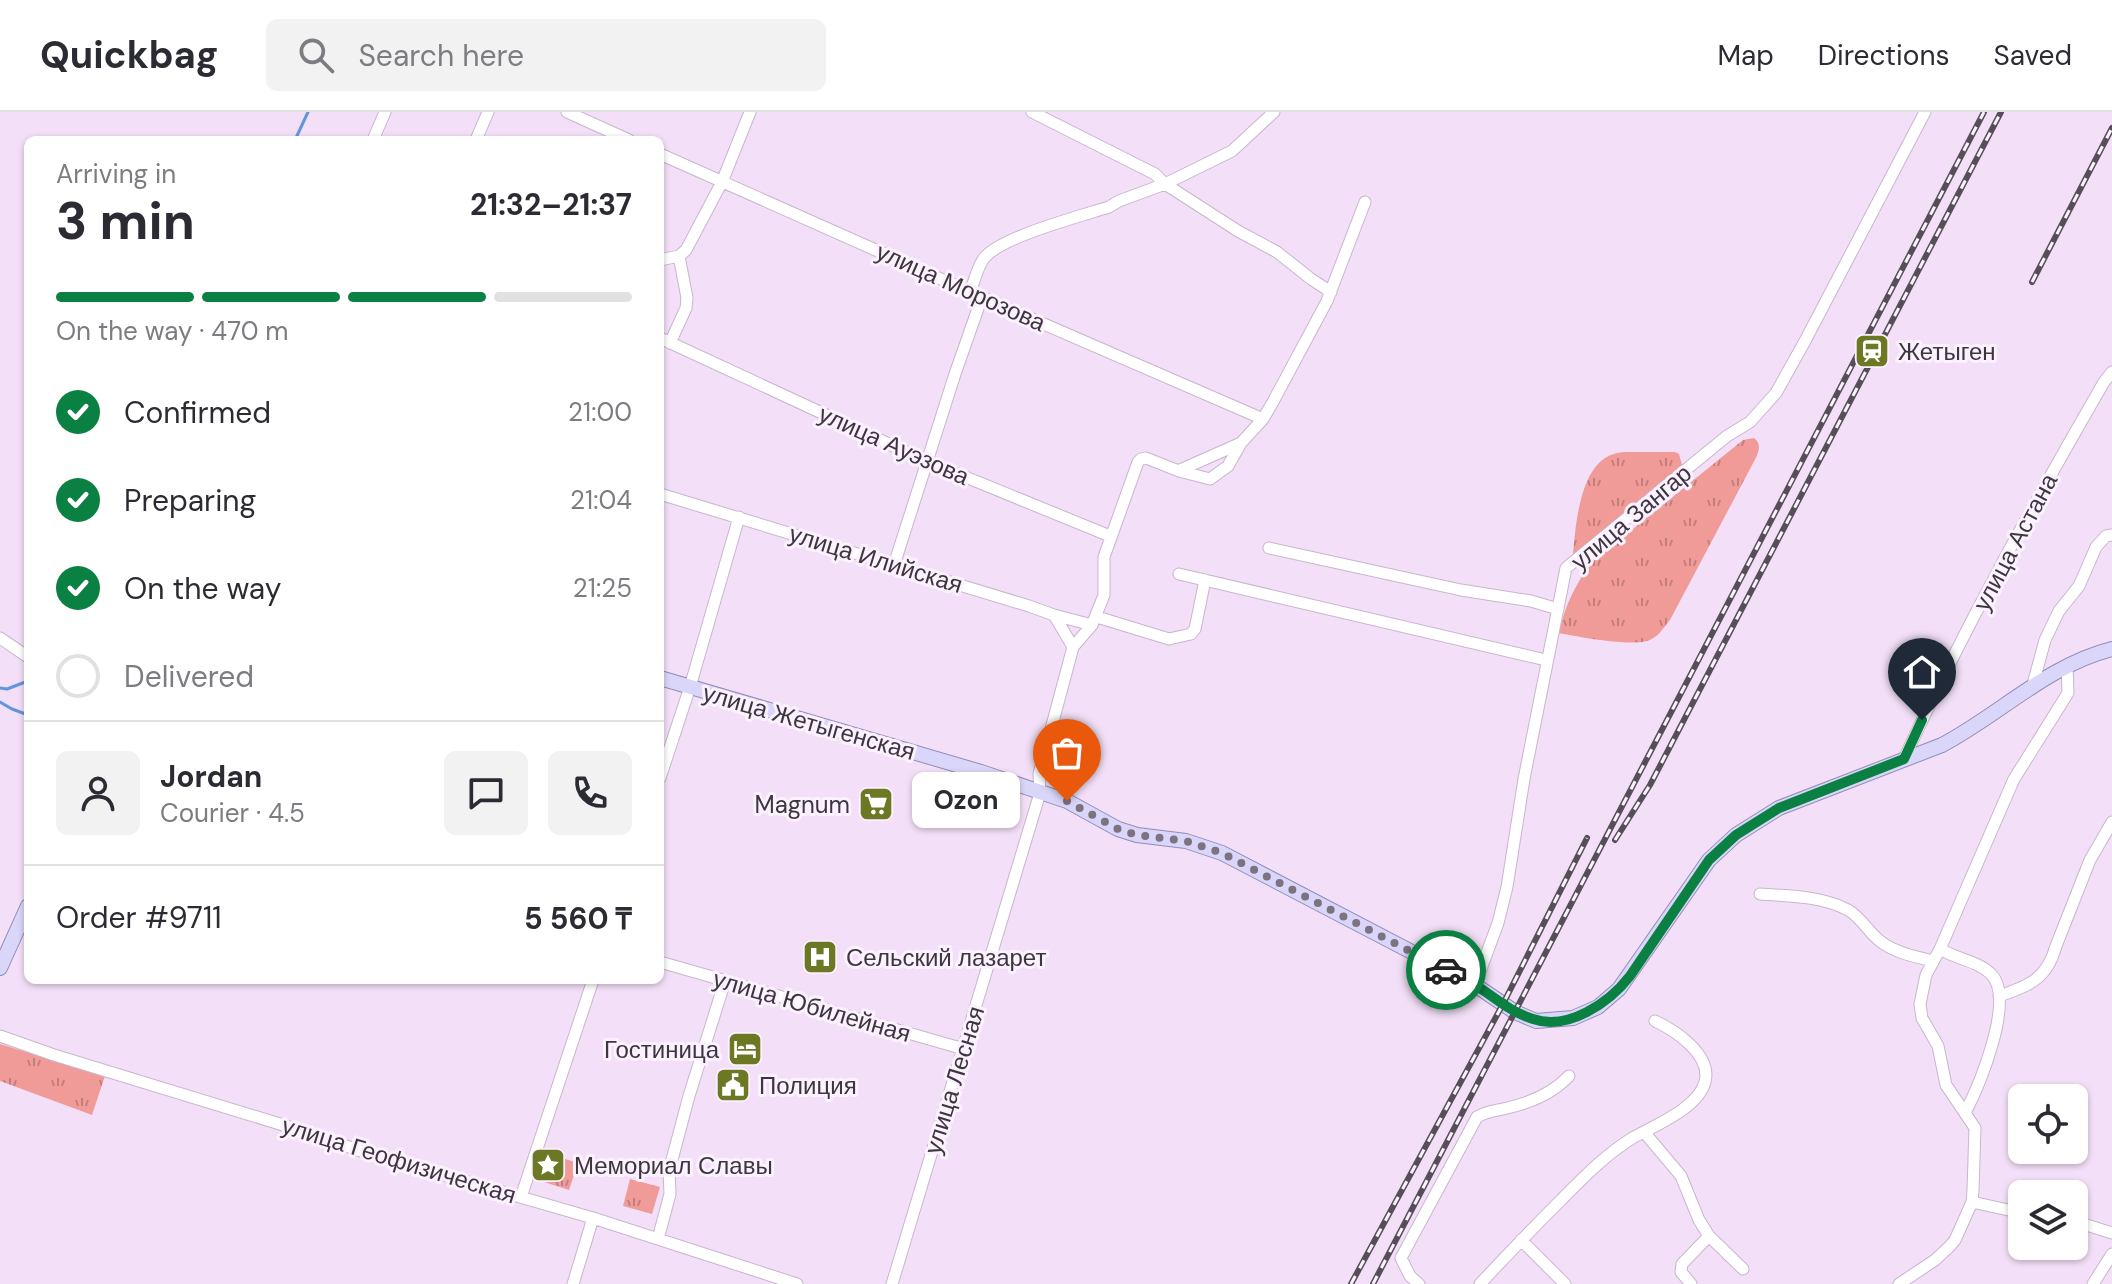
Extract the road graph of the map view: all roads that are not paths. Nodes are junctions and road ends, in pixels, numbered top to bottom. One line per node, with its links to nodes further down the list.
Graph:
1 (385, 112): 9 (street)
2 (488, 112): 10 (street)
3 (567, 112): 8 (street)
4 (750, 112): 13 (street)
5 (1032, 112): 14 (street)
6 (1274, 112): 14 (street)
7 (1925, 112): 34 (street, улица Зангар)
8 (592, 117): 11 (street)
9 (375, 136)
10 (478, 136)
11 (623, 136)
12 (664, 156): 13 (street, улица Морозова)
13 (722, 182): 16 (street); 19 (street, улица Морозова)
14 (1165, 184): 18 (street); 19 (street)
15 (1365, 202): 18 (street)
16 (679, 256): 17 (street); 20 (street)
17 (664, 259)
18 (1331, 292): 22 (street)
19 (976, 295): 22 (street, улица Морозова); 24 (street)
20 (665, 341): 24 (street, улица Ауэзова)
21 (2112, 372): 46 (street, улица Астана)
22 (1263, 419): 23 (street)
23 (1241, 443): 25 (street); 25 (street)
24 (927, 461): 29 (street, улица Ауэзова); 31 (street)
25 (1179, 471): 29 (street)
26 (664, 495): 27 (street, улица Илийская)
27 (739, 517): 31 (street, улица Илийская); 44 (street)
28 (2112, 535): 45 (street)
29 (1110, 536): 36 (street, улица Лесная)
30 (1269, 548): 34 (street)
31 (894, 565): 35 (street, улица Илийская)
32 (1179, 574): 33 (street)
33 (1205, 580): 36 (street, улица Илийская); 41 (street)
34 (1558, 609): 41 (street, улица Зангар)
35 (1054, 615): 36 (street, улица Илийская); 38 (street)
36 (1095, 621): 38 (street, улица Лесная)
37 (0, 638): 40 (street)
38 (1073, 647): 48 (street, улица Лесная)
39 (2112, 649): 42 (main road, улица Жетыгенская)
40 (24, 654)
41 (1546, 660): 58 (street, улица Зангар)
42 (2067, 666): 45 (main road, улица Жетыгенская); 52 (street)
43 (664, 679): 44 (main road, улица Жетыгенская)
44 (690, 687): 47 (street); 48 (main road, улица Жетыгенская)
45 (2032, 688): 46 (main road, улица Жетыгенская)
46 (1904, 759): 58 (main road, улица Жетыгенская)
47 (664, 766)
48 (1040, 793): 58 (main road, улица Жетыгенская); 62 (street, улица Лесная)
49 (2112, 822): 59 (street)
50 (1760, 894): 53 (street)
51 (24, 915): 55 (main road)
52 (1940, 949): 53 (street); 59 (street)
53 (1933, 961): 64 (street)
54 (664, 963): 56 (street, улица Юбилейная)
55 (0, 968)
56 (725, 981): 62 (street, улица Юбилейная); 73 (street)
57 (592, 984): 66 (street)
58 (1475, 985)
59 (1999, 996): 64 (street)
60 (1655, 1021): 65 (street)
61 (0, 1036): 66 (street, улица Геофизическая)
62 (964, 1049): 80 (street, улица Лесная)
63 (1569, 1076): 81 (street)
64 (1965, 1113): 67 (street)
65 (1644, 1132): 72 (street); 74 (street)
66 (521, 1197): 69 (street, улица Геофизическая)
67 (1972, 1202): 68 (street); 85 (street)
68 (2008, 1210)
69 (593, 1218): 73 (street, улица Геофизическая); 78 (street)
70 (2088, 1225): 71 (street)
71 (2112, 1233)
72 (1709, 1236): 76 (street); 84 (street)
73 (658, 1239): 79 (street, улица Геофизическая)
74 (1521, 1240): 82 (street); 83 (street)
75 (2112, 1254): 77 (street)
76 (1743, 1269)
77 (2099, 1282)
78 (573, 1284)
79 (797, 1284)
80 (892, 1284)
81 (1419, 1284)
82 (1480, 1284)
83 (1565, 1284)
84 (1691, 1284)
85 (1899, 1284)

